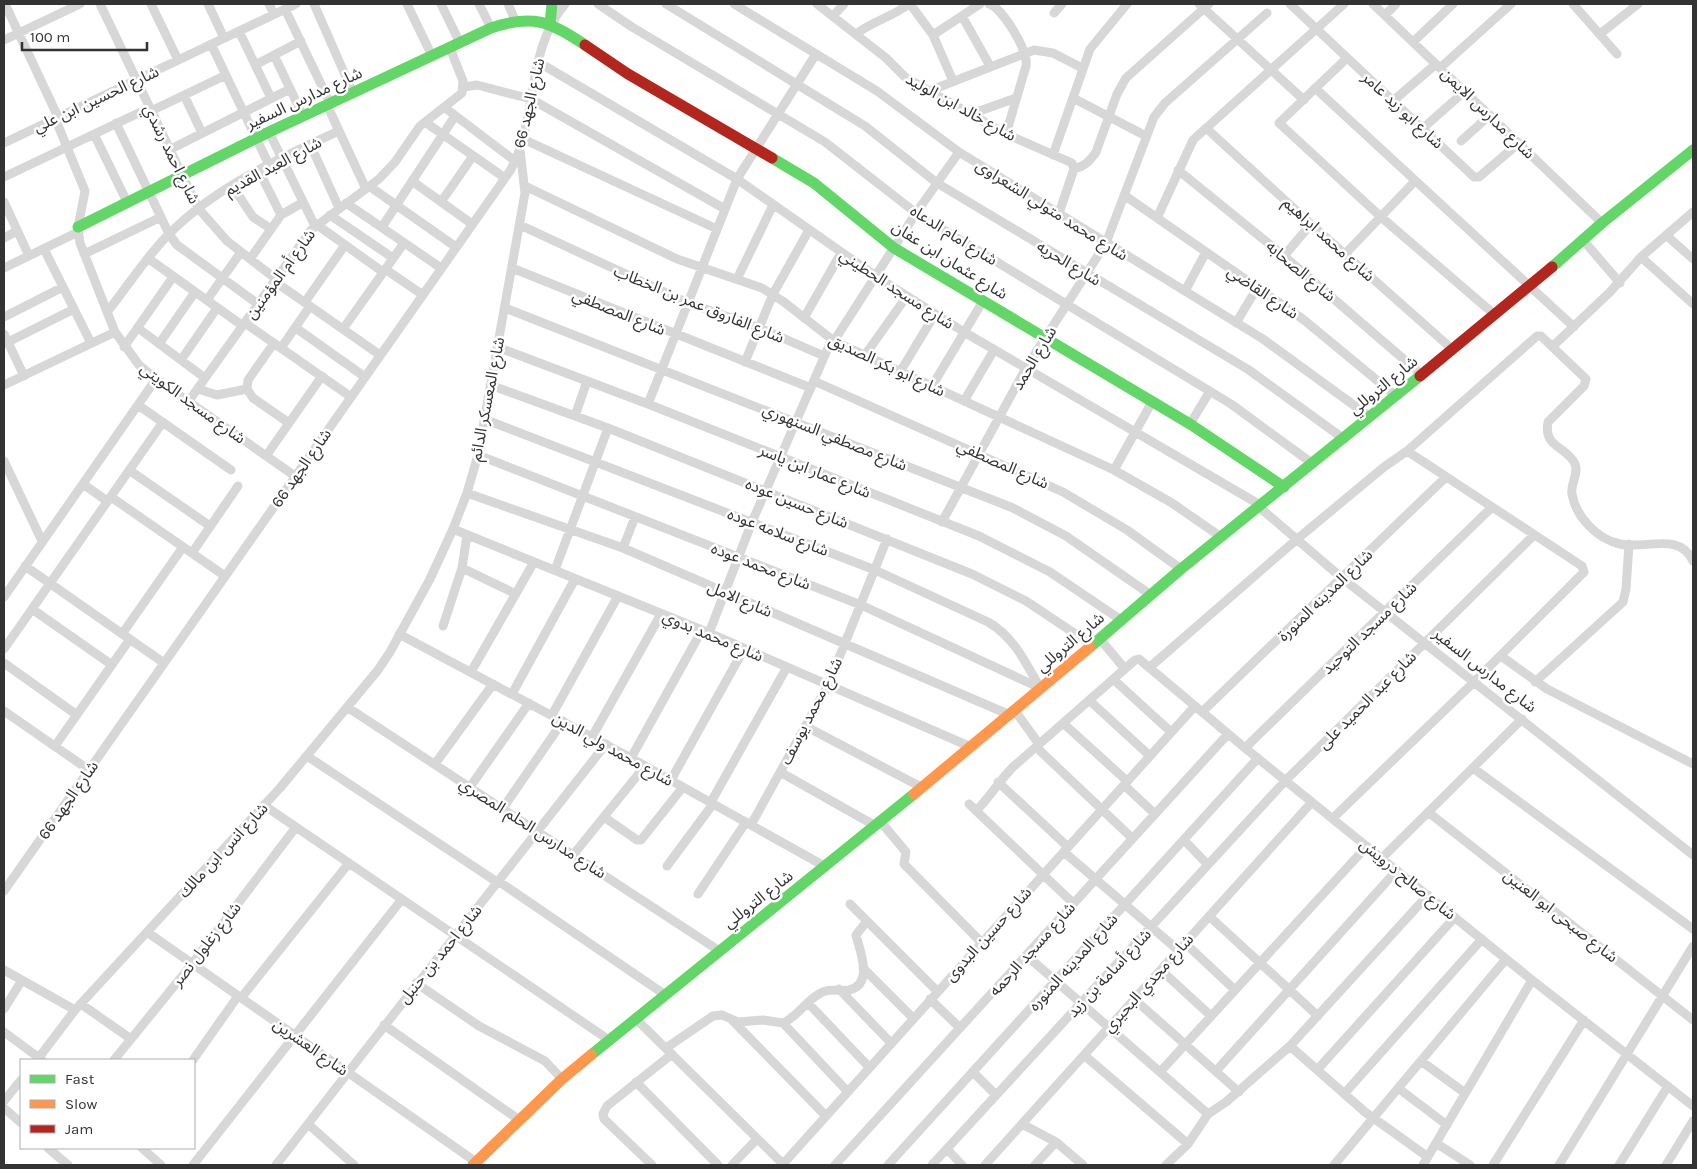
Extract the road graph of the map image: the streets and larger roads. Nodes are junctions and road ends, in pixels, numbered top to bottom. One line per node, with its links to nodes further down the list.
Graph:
1 (5, 4): 47 (street, شارع مسجد الكويتي)
2 (80, 4): 47 (street)
3 (100, 4): 72 (street, شارع احمد رشدي)
4 (208, 4): 51 (street)
5 (269, 4): 38 (street)
6 (296, 4): 35 (street, شارع الحسين ابن علي)
7 (314, 4): 80 (street)
8 (407, 4): 62 (street)
9 (441, 4): 57 (street)
10 (479, 4): 44 (street)
11 (508, 4): 42 (street)
12 (552, 4): 43 (street)
13 (565, 4): 43 (street, شارع الجهد 66)
14 (598, 4): 92 (street, شارع امام الدعاه)
15 (666, 4): 74 (street, شارع الحريه)
16 (734, 4): 59 (street, شارع محمد متولي الشعراوى)
17 (817, 4): 40 (street, شارع خالد ابن الوليد)
18 (844, 4): 40 (street)
19 (980, 4): 41 (street)
20 (989, 4): 34 (street)
21 (1062, 4): 36 (street)
22 (1127, 4): 69 (street)
23 (1344, 4): 45 (street)
24 (1373, 4): 39 (street, شارع مدارس الايمن)
25 (1396, 4): 39 (street)
26 (1453, 4): 55 (street)
27 (1511, 4): 68 (street)
28 (1573, 4): 49 (street)
29 (1638, 4): 49 (street)
30 (155, 5): 64 (street)
31 (906, 5): 48 (street); 50 (street)
32 (1204, 5): 52 (street); 97 (street)
33 (1293, 5): 45 (street, شارع ابو زيد عامر)
34 (1002, 6): 58 (street)
35 (285, 9): 38 (street, شارع الحسين ابن علي); 54 (street)
36 (1054, 13)
37 (1267, 13): 52 (street, شارع الحمد)
38 (274, 14): 46 (street, شارع الحسين ابن علي)
39 (1385, 15): 55 (street, شارع مدارس الايمن)
40 (833, 16): 48 (street, شارع خالد ابن الوليد)
41 (962, 16): 50 (street); 67 (street)
42 (515, 20): 43 (street, شارع مدارس السفير); 44 (street, شارع مدارس السفير)
43 (550, 24): 65 (street, شارع الجهد 66); 117 (street, شارع عثمان ابن عفان)
44 (491, 28): 57 (street, شارع مدارس السفير)
45 (1315, 28): 63 (street, شارع ابو زيد عامر); 70 (street)
46 (239, 31): 51 (street, شارع الحسين ابن علي); 66 (street)
47 (19, 33): 53 (street); 98 (street, شارع مسجد الكويتي)
48 (856, 34): 78 (street, شارع خالد ابن الوليد)
49 (1600, 34): 60 (street)
50 (933, 35): 73 (street)
51 (224, 38): 56 (street, شارع الحسين ابن علي)
52 (1237, 39): 70 (street); 109 (street, شارع الحمد)
53 (4, 40)
54 (301, 41): 61 (street); 88 (street)
55 (1412, 42): 68 (street, شارع مدارس الايمن)
56 (211, 44): 64 (street, شارع الحسين ابن علي); 71 (street)
57 (455, 45): 62 (street, شارع مدارس السفير); 75 (street)
58 (1025, 52): 67 (street); 69 (street); 83 (street)
59 (816, 54): 74 (street); 121 (street, شارع محمد متولي الشعراوى)
60 (1617, 54)
61 (274, 55): 66 (street); 77 (street)
62 (432, 56): 80 (street, شارع مدارس السفير)
63 (1347, 58): 76 (street); 87 (street, شارع ابو زيد عامر)
64 (178, 60): 72 (street, شارع الحسين ابن علي)
65 (538, 62): 85 (street, شارع الجهد 66); 133 (street, شارع مسجد الحطيني)
66 (255, 64): 82 (street)
67 (990, 66): 73 (street)
68 (1438, 66): 79 (street, شارع مدارس الايمن); 87 (street)
69 (1082, 68): 84 (street)
70 (1272, 70): 86 (street); 101 (street)
71 (226, 75): 81 (street); 91 (street)
72 (136, 80): 90 (street, شارع احمد رشدي); 98 (street, شارع الحسين ابن علي)
73 (953, 81): 78 (street)
74 (797, 83): 92 (street); 136 (street, شارع الحريه)
75 (464, 87): 85 (street); 89 (street, شارع أم المؤمنين)
76 (1315, 88): 86 (street); 134 (street)
77 (290, 89): 82 (street); 95 (street)
78 (929, 91): 93 (street, شارع خالد ابن الوليد)
79 (1465, 91): 94 (street, شارع مدارس الايمن); 102 (street)
80 (353, 93): 88 (street, شارع مدارس السفير)
81 (184, 95): 90 (street); 105 (street)
82 (271, 98): 91 (street)
83 (1016, 98): 93 (street); 107 (street)
84 (1073, 98): 97 (street); 122 (street)
85 (531, 99): 111 (street, شارع الجهد 66); 150 (street)
86 (1304, 100): 157 (street)
87 (1393, 101): 102 (street, شارع ابو زيد عامر)
88 (328, 104): 95 (street, شارع مدارس السفير); 103 (street)
89 (444, 107): 96 (street); 99 (street, شارع أم المؤمنين)
90 (150, 109): 100 (street); 118 (street, شارع احمد رشدي)
91 (244, 112): 105 (street); 110 (street)
92 (778, 113): 117 (street); 151 (street, شارع امام الدعاه)
93 (971, 114): 107 (street, شارع خالد ابن الوليد)
94 (1490, 115): 112 (street); 114 (street, شارع مدارس الايمن)
95 (303, 116): 104 (street, شارع مدارس السفير)
96 (456, 116): 108 (street); 125 (street)
97 (1109, 117): 109 (street); 127 (street)
98 (56, 118): 113 (street, شارع الحسين ابن علي); 116 (street, شارع مسجد الكويتي)
99 (425, 122): 108 (street); 139 (street, شارع أم المؤمنين)
100 (116, 123): 106 (street); 140 (street)
101 (1206, 128): 129 (street); 161 (street, شارع محمد ابراهيم)
102 (1422, 129): 114 (street, شارع ابو زيد عامر)
103 (339, 131): 115 (street, شارع العبد القديم); 139 (street)
104 (269, 132): 110 (street, شارع مدارس السفير); 124 (street)
105 (202, 133): 118 (street)
106 (94, 134): 116 (street); 143 (street)
107 (1006, 134): 122 (street, شارع خالد ابن الوليد)
108 (443, 135): 123 (street); 135 (street)
109 (1146, 136): 141 (street, شارع الحمد)
110 (256, 138): 126 (street); 130 (street, شارع مدارس السفير)
111 (523, 139): 119 (street, شارع الجهد 66); 167 (street)
112 (1461, 141)
113 (4, 142)
114 (1519, 143): 159 (street, شارع مدارس الايمن)
115 (310, 144): 124 (street, شارع العبد القديم); 146 (street)
116 (67, 147): 131 (street); 165 (street, شارع مسجد الكويتي)
117 (755, 148): 133 (street); 178 (street, شارع عثمان ابن عفان)
118 (169, 150): 130 (street, شارع احمد رشدي)
119 (520, 150): 125 (street, شارع الجهد 66); 137 (street, شارع المعسكر الدائم)
120 (1693, 150): 159 (street, شارع التروللي)
121 (959, 152): 136 (street); 152 (street, شارع محمد متولي الشعراوى)
122 (1053, 155): 127 (street, شارع خالد ابن الوليد)
123 (473, 156): 132 (street); 144 (street)
124 (281, 158): 126 (street, شارع العبد القديم); 145 (street)
125 (516, 161): 132 (street, شارع الجهد 66)
126 (269, 165): 128 (street, شارع العبد القديم)
127 (1074, 169): 152 (street)
128 (259, 170): 138 (street, شارع العبد القديم); 155 (street)
129 (1178, 170): 158 (street); 186 (street, شارع الصحابه)
130 (181, 176): 140 (street, شارع مدارس السفير); 149 (street, شارع احمد رشدي)
131 (4, 177)
132 (504, 178): 160 (street, شارع الجهد 66)
133 (737, 179): 148 (street, شارع مسجد الحطيني); 150 (street)
134 (1415, 181): 157 (street); 204 (street)
135 (412, 182): 144 (street); 147 (street)
136 (937, 183): 151 (street); 197 (street, شارع الحريه)
137 (525, 186): 163 (street, شارع المعسكر الدائم); 195 (street, شارع ابو بكر الصديق)
138 (233, 187): 149 (street, شارع العبد القديم); 166 (street)
139 (368, 188): 146 (street, شارع أم المؤمنين); 147 (street)
140 (149, 192): 143 (street, شارع مدارس السفير); 156 (street)
141 (1124, 195): 158 (street, شارع القاضي); 175 (street, شارع الحمد)
142 (4, 202): 169 (street)
143 (127, 202): 165 (street, شارع مدارس السفير)
144 (441, 202): 160 (street)
145 (302, 203): 155 (street); 162 (street)
146 (343, 205): 153 (street, شارع أم المؤمنين); 164 (street)
147 (396, 205): 164 (street); 177 (street)
148 (773, 205): 168 (street, شارع مسجد الحطيني); 201 (street)
149 (198, 208): 170 (street, شارع العبد القديم); 180 (street, شارع احمد رشدي)
150 (725, 210): 167 (street)
151 (916, 213): 178 (street); 218 (street, شارع امام الدعاه)
152 (1059, 213): 175 (street, شارع محمد متولي الشعراوى)
153 (330, 214): 162 (street, شارع أم المؤمنين); 188 (street)
154 (1692, 214): 171 (street)
155 (281, 215): 166 (street)
156 (161, 217): 170 (street); 183 (street)
157 (1381, 217): 184 (street); 224 (street)
158 (1157, 218): 181 (street, شارع القاضي)
159 (1602, 223): 173 (street, شارع التروللي)
160 (472, 224): 177 (street, شارع الجهد 66)
161 (1311, 224): 184 (street, شارع محمد ابراهيم); 186 (street)
162 (316, 225): 176 (street); 202 (street, شارع أم المؤمنين)
163 (520, 225): 194 (street, شارع المعسكر الدائم); 214 (street, شارع الفاروق عمر بن الخطاب)
164 (382, 227): 174 (street)
165 (78, 229): 179 (street); 183 (street, شارع مسجد الكويتي)
166 (271, 229): 190 (street)
167 (717, 229): 195 (street)
168 (809, 230): 182 (street, شارع مسجد الحطيني); 209 (street)
169 (17, 231): 172 (street); 185 (street)
170 (169, 234): 189 (street, شارع العبد القديم); 200 (street)
171 (1666, 236): 187 (street); 191 (street)
172 (4, 238)
173 (1583, 240): 203 (street); 204 (street, شارع التروللي)
174 (404, 243): 188 (street); 193 (street)
175 (1106, 243): 197 (street, شارع الحمد); 207 (street, شارع محمد متولي الشعراوى)
176 (345, 245): 196 (street); 216 (street)
177 (456, 247): 193 (street, شارع الجهد 66)
178 (894, 248): 199 (street); 213 (street, شارع عثمان ابن عفان)
179 (44, 249): 185 (street); 205 (street)
180 (241, 252): 190 (street, شارع احمد رشدي); 200 (street)
181 (1206, 252): 206 (street, شارع القاضي); 207 (street)
182 (841, 253): 199 (street, شارع مسجد الحطيني); 226 (street)
183 (84, 254): 222 (street, شارع مسجد الكويتي)
184 (1345, 254): 247 (street, شارع محمد ابراهيم)
185 (29, 256): 192 (street)
186 (1284, 256): 256 (street, شارع الصحابه)
187 (1641, 257): 203 (street); 217 (street)
188 (393, 258): 196 (street)
189 (149, 259): 198 (street); 222 (street, شارع العبد القديم)
190 (250, 259): 202 (street, شارع احمد رشدي)
191 (1693, 259)
192 (4, 268)
193 (441, 268): 210 (street, شارع الجهد 66)
194 (512, 268): 220 (street, شارع المعسكر الدائم); 236 (street, شارع المصطفي)
195 (701, 268): 201 (street, شارع ابو بكر الصديق); 214 (street)
196 (384, 270): 210 (street); 233 (street)
197 (1088, 275): 218 (street, شارع الحمد); 287 (street, شارع الحريه)
198 (173, 277): 208 (street); 230 (street)
199 (877, 277): 211 (street, شارع مسجد الحطيني); 239 (street)
200 (222, 279): 212 (street); 215 (street)
201 (737, 279): 209 (street, شارع ابو بكر الصديق)
202 (275, 280): 215 (street, شارع أم المؤمنين); 216 (street, شارع احمد رشدي)
203 (1620, 283): 229 (street)
204 (1531, 285): 224 (street, شارع التروللي); 229 (street)
205 (63, 287): 221 (street); 225 (street)
206 (1257, 288): 227 (street); 270 (street, شارع القاضي)
207 (1185, 291): 227 (street, شارع محمد متولي الشعراوى)
208 (195, 292): 212 (street); 241 (street)
209 (774, 294): 226 (street, شارع ابو بكر الصديق); 232 (street)
210 (423, 295): 248 (street, شارع الجهد 66)
211 (907, 296): 223 (street, شارع مسجد الحطيني); 249 (street)
212 (207, 300): 219 (street)
213 (983, 300): 235 (street); 238 (street, شارع عثمان ابن عفان)
214 (688, 303): 232 (street, شارع الفاروق عمر بن الخطاب); 236 (street)
215 (258, 304): 228 (street, شارع أم المؤمنين)
216 (308, 304): 231 (street); 233 (street, شارع احمد رشدي)
217 (1693, 304)
218 (1068, 305): 238 (street, شارع الحمد); 269 (street, شارع امام الدعاه)
219 (217, 308): 228 (street); 251 (street)
220 (505, 308): 245 (street, شارع المعسكر الدائم); 253 (street, شارع مصطفي السنهوري)
221 (74, 309): 237 (street); 240 (street)
222 (107, 312): 234 (street, شارع مسجد الكويتي)
223 (935, 314): 235 (street, شارع مسجد الحطيني); 255 (street)
224 (1495, 315): 247 (street, شارع التروللي)
225 (4, 317)
226 (804, 318): 239 (street, شارع ابو بكر الصديق)
227 (1236, 322): 279 (street, شارع محمد متولي الشعراوى)
228 (244, 324): 242 (street); 260 (street, شارع أم المؤمنين)
229 (1574, 327): 243 (street)
230 (138, 328): 241 (street); 244 (street)
231 (296, 328): 242 (street); 259 (street)
232 (760, 328): 250 (street, شارع الفاروق عمر بن الخطاب); 252 (street)
233 (344, 329): 248 (street, شارع احمد رشدي)
234 (115, 332): 240 (street); 244 (street, شارع مسجد الكويتي)
235 (964, 332): 246 (street, شارع مسجد الحطيني); 266 (street)
236 (675, 334): 252 (street, شارع المصطفي); 253 (street)
237 (6, 338): 257 (street)
238 (1046, 338): 254 (street, شارع الحمد); 274 (street, شارع عثمان ابن عفان)
239 (833, 340): 249 (street, شارع ابو بكر الصديق); 250 (street)
240 (91, 343): 257 (street)
241 (158, 344): 251 (street)
242 (278, 346): 258 (street); 268 (street)
243 (1553, 346): 288 (street); 323 (street)
244 (124, 347): 261 (street, شارع مسجد الكويتي)
245 (497, 347): 262 (street, شارع عمار ابن ياسر); 265 (street, شارع المعسكر الدائم)
246 (994, 350): 254 (street, شارع مسجد الحطيني); 272 (street)
247 (1452, 350): 256 (street, شارع التروللي)
248 (380, 355): 259 (street, شارع الجهد 66)
249 (865, 355): 255 (street, شارع ابو بكر الصديق)
250 (824, 356): 263 (street)
251 (181, 360): 260 (street)
252 (746, 362): 263 (street, شارع المصطفي)
253 (662, 368): 275 (street); 281 (street, شارع مصطفي السنهوري)
254 (1026, 368): 278 (street, شارع الحمد); 286 (street, شارع مسجد الحطيني)
255 (900, 372): 266 (street, شارع ابو بكر الصديق)
256 (1422, 375): 270 (street, شارع التروللي)
257 (24, 376): 264 (street)
258 (322, 376): 271 (street); 283 (street)
259 (364, 377): 271 (street, شارع الجهد 66)
260 (206, 378): 267 (street, شارع أم المؤمنين)
261 (156, 380): 273 (street, شارع مسجد الكويتي); 276 (street)
262 (587, 381): 275 (street, شارع عمار ابن ياسر); 277 (street)
263 (812, 384): 281 (street); 289 (street, شارع المصطفي)
264 (4, 385)
265 (490, 385): 277 (street, شارع حسين عوده); 280 (street, شارع المعسكر الدائم)
266 (932, 386): 272 (street, شارع ابو بكر الصديق)
267 (198, 389): 268 (street); 273 (street, شارع أم المؤمنين)
268 (247, 389): 283 (street)
269 (1210, 391): 284 (street); 295 (street, شارع امام الدعاه)
270 (1396, 396): 279 (street, شارع التروللي)
271 (351, 397): 299 (street, شارع الجهد 66)
272 (964, 401): 278 (street, شارع ابو بكر الصديق)
273 (188, 402): 291 (street, شارع مسجد الكويتي)
274 (1152, 402): 284 (street, شارع عثمان ابن عفان); 286 (street)
275 (648, 404): 292 (street, شارع عمار ابن ياسر)
276 (138, 405): 282 (street); 301 (street)
277 (575, 416): 285 (street, شارع حسين عوده)
278 (1000, 417): 289 (street, شارع الحمد); 298 (street, شارع ابو بكر الصديق)
279 (1370, 417): 287 (street, شارع التروللي)
280 (484, 419): 290 (street, شارع المعسكر الدائم); 294 (street, شارع سلامه عوده)
281 (796, 421): 292 (street); 303 (street, شارع مصطفي السنهوري)
282 (163, 422): 296 (street); 297 (street)
283 (289, 423): 291 (street)
284 (1190, 424): 304 (street, شارع عثمان ابن عفان)
285 (608, 428): 294 (street); 305 (street, شارع حسين عوده)
286 (1135, 432): 298 (street); 309 (street, شارع مسجد الحطيني)
287 (1344, 439): 295 (street, شارع التروللي)
288 (1407, 451): 300 (street); 321 (street)
289 (980, 453): 303 (street, شارع الحمد); 332 (street, شارع المصطفي)
290 (478, 455): 306 (street, شارع المعسكر الدائم); 307 (street, شارع محمد عوده)
291 (266, 456): 299 (street, شارع مسجد الكويتي)
292 (781, 457): 305 (street); 313 (street, شارع عمار ابن ياسر)
293 (4, 460): 322 (street)
294 (595, 462): 307 (street); 312 (street, شارع سلامه عوده)
295 (1313, 464): 304 (street, شارع التروللي)
296 (130, 470): 308 (street); 314 (street)
297 (231, 470)
298 (1114, 470): 319 (street, شارع ابو بكر الصديق)
299 (295, 476): 335 (street, شارع الجهد 66)
300 (1446, 477): 310 (street); 336 (street, شارع المدينه المنورة)
301 (82, 484): 308 (street); 322 (street)
302 (238, 486): 314 (street)
303 (961, 487): 313 (street, شارع الحمد); 341 (street, شارع مصطفي السنهوري)
304 (1284, 487): 309 (street, شارع التروللي)
305 (766, 491): 312 (street); 320 (street, شارع حسين عوده)
306 (467, 492): 315 (street, شارع المعسكر الدائم); 316 (street, شارع الامل)
307 (582, 496): 311 (street, شارع محمد عوده); 316 (street)
308 (109, 499): 324 (street); 338 (street)
309 (1261, 507): 319 (street, شارع التروللي); 321 (street, شارع مدارس السفير)
310 (1492, 507): 318 (street); 346 (street, شارع مسجد التوحيد)
311 (635, 516): 325 (street); 327 (street, شارع محمد عوده)
312 (752, 522): 327 (street); 334 (street, شارع سلامه عوده)
313 (942, 522): 348 (street, شارع عمار ابن ياسر)
314 (210, 526): 326 (street)
315 (453, 529): 317 (street, شارع محمد بدوي); 352 (street, شارع المعسكر الدائم)
316 (570, 530): 325 (street, شارع الامل); 333 (street)
317 (468, 535): 329 (street, شارع محمد بدوي); 331 (street)
318 (1534, 536): 355 (street, شارع عبد الحميد على); 359 (street)
319 (1221, 537): 332 (street, شارع التروللي)
320 (887, 539): 334 (street, شارع محمد يوسف); 354 (street, شارع حسين عوده)
321 (1296, 540): 336 (street, شارع مدارس السفير); 364 (street)
322 (42, 542): 330 (street)
323 (1629, 544): 328 (street); 369 (street)
324 (183, 547): 326 (street); 351 (street)
325 (623, 548): 339 (street, شارع الامل)
326 (192, 553): 335 (street)
327 (739, 557): 339 (street); 344 (street, شارع محمد عوده)
328 (1693, 561)
329 (534, 562): 333 (street, شارع محمد بدوي); 340 (street)
330 (25, 566): 338 (street); 343 (street)
331 (462, 568): 340 (street); 349 (street)
332 (1181, 569): 341 (street, شارع التروللي)
333 (555, 570): 337 (street, شارع محمد بدوي)
334 (874, 570): 344 (street, شارع محمد يوسف); 372 (street, شارع سلامه عوده)
335 (225, 576): 361 (street, شارع الجهد 66)
336 (1342, 578): 346 (street, شارع مدارس السفير); 377 (street, شارع المدينه المنورة)
337 (575, 579): 342 (street, شارع محمد بدوي); 373 (street)
338 (50, 584): 345 (street); 351 (street)
339 (725, 592): 350 (street); 356 (street, شارع الامل)
340 (516, 594): 366 (street)
341 (1150, 595): 348 (street, شارع التروللي)
342 (618, 596): 347 (street, شارع محمد بدوي); 381 (street)
343 (4, 597)
344 (861, 605): 356 (street, شارع محمد يوسف); 372 (street, شارع محمد عوده)
345 (32, 609): 357 (street); 362 (street)
346 (1386, 612): 355 (street, شارع مدارس السفير); 393 (street, شارع مسجد التوحيد)
347 (661, 614): 350 (street, شارع محمد بدوي); 388 (street)
348 (1121, 620): 354 (street, شارع التروللي)
349 (443, 626)
350 (706, 632): 358 (street, شارع محمد بدوي); 396 (street)
351 (122, 634): 353 (street)
352 (399, 634): 366 (street, شارع محمد ولي الدين); 376 (street, شارع انس ابن مالك)
353 (130, 639): 361 (street); 362 (street)
354 (1096, 642): 365 (street, شارع حسين عوده); 372 (street, شارع التروللي)
355 (1424, 642): 368 (street, شارع مدارس السفير); 405 (street, شارع عبد الحميد على)
356 (845, 644): 371 (street, شارع محمد يوسف); 379 (street, شارع الامل)
357 (4, 649)
358 (744, 649): 363 (street, شارع محمد بدوي); 404 (street)
359 (1501, 656): 368 (street); 369 (street)
360 (4, 663): 380 (street)
361 (164, 663): 402 (street, شارع الجهد 66)
362 (112, 664): 380 (street)
363 (787, 667): 371 (street, شارع محمد بدوي); 412 (street)
364 (1150, 667): 365 (street); 377 (street, شارع صالح درويش)
365 (1125, 669): 367 (street)
366 (471, 672): 370 (street, شارع محمد ولي الدين)
367 (1113, 679): 374 (street); 386 (street)
368 (1474, 682): 382 (street, شارع مدارس السفير); 421 (street)
369 (1535, 682): 399 (street)
370 (493, 684): 373 (street, شارع محمد ولي الدين); 398 (street)
371 (828, 685): 385 (street, شارع محمد يوسف); 392 (street, شارع محمد بدوي)
372 (1040, 688): 379 (street, شارع التروللي)
373 (512, 694): 375 (street, شارع محمد ولي الدين)
374 (1090, 700): 384 (street); 395 (street)
375 (529, 703): 381 (street, شارع محمد ولي الدين); 408 (street)
376 (347, 708): 394 (street, شارع انس ابن مالك); 398 (street, شارع مدارس الحلم المصري)
377 (1199, 709): 386 (street, شارع حسين البدوى); 387 (street, شارع صالح درويش)
378 (4, 711): 390 (street)
379 (1012, 713): 391 (street); 392 (street, شارع التروللي)
380 (77, 714): 390 (street)
381 (552, 715): 383 (street, شارع محمد ولي الدين)
382 (1522, 719): 401 (street); 431 (street, شارع مدارس السفير)
383 (563, 721): 388 (street, شارع محمد ولي الدين); 415 (street)
384 (1063, 723): 391 (street); 407 (street)
385 (806, 726): 403 (street, شارع محمد يوسف); 410 (street)
386 (1171, 732): 395 (street, شارع حسين البدوى)
387 (1228, 734): 393 (street, شارع صالح درويش); 419 (street, شارع مسجد الرحمه)
388 (592, 737): 389 (street, شارع محمد ولي الدين)
389 (606, 744): 396 (street, شارع محمد ولي الدين); 425 (street, شارع احمد بن حنبل)
390 (55, 746): 402 (street)
391 (1038, 746): 406 (street); 416 (street)
392 (971, 747): 410 (street, شارع التروللي)
393 (1245, 748): 397 (street, شارع صالح درويش)
394 (307, 756): 414 (street, شارع انس ابن مالك); 441 (street)
395 (1150, 756): 407 (street, شارع حسين البدوى)
396 (631, 758): 400 (street, شارع محمد ولي الدين)
397 (1258, 758): 405 (street, شارع صالح درويش); 427 (street, شارع المدينه المنوره)
398 (435, 764): 408 (street, شارع مدارس الحلم المصري)
399 (1693, 764)
400 (645, 766): 404 (street, شارع محمد ولي الدين); 420 (street)
401 (1473, 768): 418 (street); 453 (street)
402 (89, 770): 439 (street, شارع الجهد 66)
403 (780, 772): 422 (street); 423 (street, شارع محمد يوسف)
404 (671, 780): 409 (street, شارع محمد ولي الدين)
405 (1286, 780): 411 (street, شارع صالح درويش); 434 (street, شارع أسامة بن زيد)
406 (998, 782): 417 (street); 429 (street)
407 (1126, 783): 416 (street, شارع حسين البدوى); 419 (street)
408 (470, 787): 415 (street, شارع مدارس الحلم المصري)
409 (683, 787): 412 (street, شارع محمد ولي الدين); 420 (street)
410 (921, 787): 422 (street, شارع التروللي)
411 (1312, 802): 421 (street, شارع صالح درويش); 449 (street, شارع مجدي البحيري)
412 (712, 803): 423 (street, شارع محمد ولي الدين); 435 (street)
413 (969, 804): 417 (street)
414 (265, 806): 424 (street); 454 (street, شارع انس ابن مالك)
415 (502, 808): 425 (street, شارع مدارس الحلم المصري)
416 (1102, 809): 426 (street); 429 (street, شارع حسين البدوى)
417 (976, 811): 438 (street)
418 (1428, 812): 432 (street); 477 (street, شارع صبحى ابو العنين)
419 (1155, 814): 426 (street, شارع مسجد الرحمه)
420 (604, 817): 430 (street)
421 (1332, 818): 428 (street, شارع صالح درويش)
422 (877, 823): 436 (street, شارع التروللي); 457 (street)
423 (748, 824): 436 (street, شارع محمد ولي الدين); 443 (street, شارع محمد يوسف)
424 (296, 827): 433 (street); 464 (street, شارع زغلول نصر)
425 (538, 831): 430 (street, شارع مدارس الحلم المصري); 441 (street, شارع احمد بن حنبل)
426 (1132, 838): 440 (street, شارع مسجد الرحمه)
427 (1184, 840): 434 (street); 448 (street, شارع المدينه المنوره)
428 (1367, 846): 432 (street, شارع صالح درويش); 463 (street)
429 (1066, 849): 438 (street, شارع حسين البدوى); 440 (street)
430 (573, 855): 460 (street, شارع مدارس الحلم المصري)
431 (1693, 855)
432 (1382, 858): 437 (street, شارع صالح درويش)
433 (349, 863): 445 (street); 478 (street)
434 (1208, 864): 452 (street, شارع أسامة بن زيد)
435 (667, 866)
436 (826, 867): 460 (street, شارع التروللي)
437 (1397, 870): 444 (street, شارع صالح درويش); 474 (street)
438 (1043, 874): 446 (street); 457 (street, شارع حسين البدوى)
439 (8, 876): 442 (street, شارع الجهد 66)
440 (1096, 879): 446 (street, شارع مسجد الرحمه); 448 (street)
441 (497, 882): 455 (street, شارع احمد بن حنبل); 475 (street)
442 (4, 891)
443 (698, 894)
444 (1428, 895): 450 (street, شارع صالح درويش); 485 (street)
445 (402, 899): 455 (street); 496 (street)
446 (1074, 903): 461 (street, شارع مسجد الرحمه)
447 (850, 904): 451 (street)
448 (1125, 904): 452 (street); 470 (street, شارع المدينه المنوره)
449 (1209, 916): 458 (street, شارع مجدي البحيري); 463 (street)
450 (1455, 917): 456 (street, شارع صالح درويش); 510 (street)
451 (867, 921): 465 (street); 476 (street)
452 (1151, 927): 458 (street); 481 (street, شارع أسامة بن زيد)
453 (1693, 929)
454 (147, 932): 464 (street, شارع العشرين); 482 (street, شارع انس ابن مالك)
455 (456, 936): 471 (street, شارع احمد بن حنبل); 498 (street)
456 (1482, 939): 462 (street, شارع صالح درويش); 522 (street)
457 (981, 942): 476 (street, شارع حسين البدوى)
458 (1182, 946): 467 (street, شارع مجدي البحيري); 473 (street)
459 (1693, 946): 477 (street)
460 (718, 950): 475 (street, شارع التروللي)
461 (1026, 955): 470 (street); 494 (street, شارع مسجد الرحمه)
462 (1506, 958): 469 (street, شارع صالح درويش); 508 (street)
463 (1260, 963): 473 (street); 474 (street)
464 (192, 964): 478 (street, شارع العشرين); 497 (street, شارع زغلول نصر)
465 (863, 968): 472 (street); 487 (street)
466 (4, 970): 468 (street)
467 (1161, 970): 479 (street, شارع مجدي البحيري); 484 (street)
468 (22, 980): 482 (street); 483 (street)
469 (1532, 980): 489 (street, شارع صالح درويش); 523 (street)
470 (1056, 981): 481 (street); 513 (street, شارع المدينه المنوره)
471 (416, 983): 492 (street, شارع احمد بن حنبل); 515 (street)
472 (840, 989): 480 (street); 499 (street)
473 (1235, 990): 484 (street)
474 (1289, 990): 485 (street); 511 (street)
475 (664, 994): 486 (street, شارع التروللي)
476 (933, 995): 487 (street, شارع حسين البدوى); 494 (street)
477 (1662, 996): 490 (street, شارع صبحى ابو العنين); 503 (street)
478 (240, 997): 496 (street, شارع العشرين); 507 (street)
479 (1134, 999): 493 (street, شارع مجدي البحيري); 500 (street)
480 (808, 1003): 491 (street); 509 (street)
481 (1081, 1003): 493 (street); 524 (street, شارع أسامة بن زيد)
482 (78, 1007): 497 (street); 505 (street, شارع انس ابن مالك)
483 (4, 1008)
484 (1211, 1016): 500 (street)
485 (1318, 1016): 501 (street)
486 (635, 1018): 498 (street, شارع التروللي); 502 (street)
487 (913, 1018): 499 (street, شارع حسين البدوى)
488 (732, 1020): 491 (street); 502 (street); 529 (street)
489 (1584, 1020): 503 (street, شارع صالح درويش); 566 (street)
490 (1693, 1020)
491 (783, 1023): 520 (street)
492 (384, 1025): 512 (street, شارع احمد بن حنبل); 531 (street)
493 (1109, 1027): 504 (street, شارع مجدي البحيري); 514 (street)
494 (960, 1028): 555 (street, شارع مسجد الرحمه)
495 (4, 1032): 505 (street)
496 (295, 1036): 512 (street, شارع العشرين); 548 (street)
497 (131, 1038): 506 (street, شارع زغلول نصر)
498 (609, 1040): 515 (street, شارع التروللي)
499 (891, 1043): 509 (street, شارع حسين البدوى)
500 (1185, 1044): 511 (street); 514 (street)
501 (1290, 1046): 510 (street); 521 (street)
502 (669, 1051): 517 (street); 537 (street)
503 (1627, 1054): 518 (street, شارع صالح درويش); 567 (street)
504 (1084, 1055): 535 (street, شارع مجدي البحيري); 540 (street)
505 (40, 1059)
506 (115, 1059)
507 (194, 1059)
508 (1421, 1061): 519 (street); 523 (street)
509 (869, 1067): 520 (street, شارع حسين البدوى)
510 (1317, 1070): 522 (street)
511 (1216, 1071): 521 (street)
512 (348, 1072): 534 (street, شارع احمد بن حنبل); 545 (street, شارع العشرين)
513 (973, 1072): 524 (street); 556 (street, شارع المدينه المنوره)
514 (1160, 1072): 528 (street)
515 (562, 1079): 531 (street, شارع التروللي)
516 (20, 1081): 525 (street)
517 (636, 1082): 551 (street); 552 (street)
518 (1668, 1086): 526 (street, شارع صالح درويش); 568 (street)
519 (1398, 1088): 530 (street); 536 (street)
520 (848, 1092): 529 (street, شارع حسين البدوى)
521 (1239, 1092): 528 (street)
522 (1344, 1094): 530 (street)
523 (1465, 1094): 536 (street)
524 (996, 1095): 543 (street, شارع أسامة بن زيد)
525 (4, 1101)
526 (1693, 1106)
527 (4, 1108): 533 (street)
528 (1208, 1114): 540 (street)
529 (826, 1116): 554 (street, شارع حسين البدوى)
530 (1374, 1118): 544 (street); 563 (street)
531 (518, 1119): 545 (street, شارع التروللي)
532 (1693, 1121): 569 (street)
533 (20, 1122)
534 (308, 1124): 549 (street, شارع احمد بن حنبل); 550 (street)
535 (1022, 1124): 538 (street); 559 (street, شارع مجدي البحيري)
536 (1447, 1125): 539 (street)
537 (757, 1139): 553 (street); 554 (street)
538 (1056, 1142): 560 (street); 561 (street)
539 (1436, 1142): 544 (street); 565 (street)
540 (1188, 1144): 562 (street)
541 (49, 1149): 546 (street)
542 (143, 1149): 547 (street)
543 (947, 1149): 557 (street, شارع أسامة بن زيد); 558 (street)
544 (1428, 1157): 564 (street)
545 (474, 1164)
546 (68, 1165)
547 (162, 1165)
548 (193, 1165)
549 (276, 1165)
550 (354, 1165)
551 (652, 1165)
552 (718, 1165)
553 (732, 1165)
554 (784, 1165)
555 (836, 1165)
556 (888, 1165)
557 (932, 1165)
558 (962, 1165)
559 (985, 1165)
560 (1035, 1165)
561 (1083, 1165)
562 (1166, 1165)
563 (1334, 1165)
564 (1423, 1165)
565 (1470, 1165)
566 (1493, 1165)
567 (1559, 1165)
568 (1619, 1165)
569 (1666, 1165)

